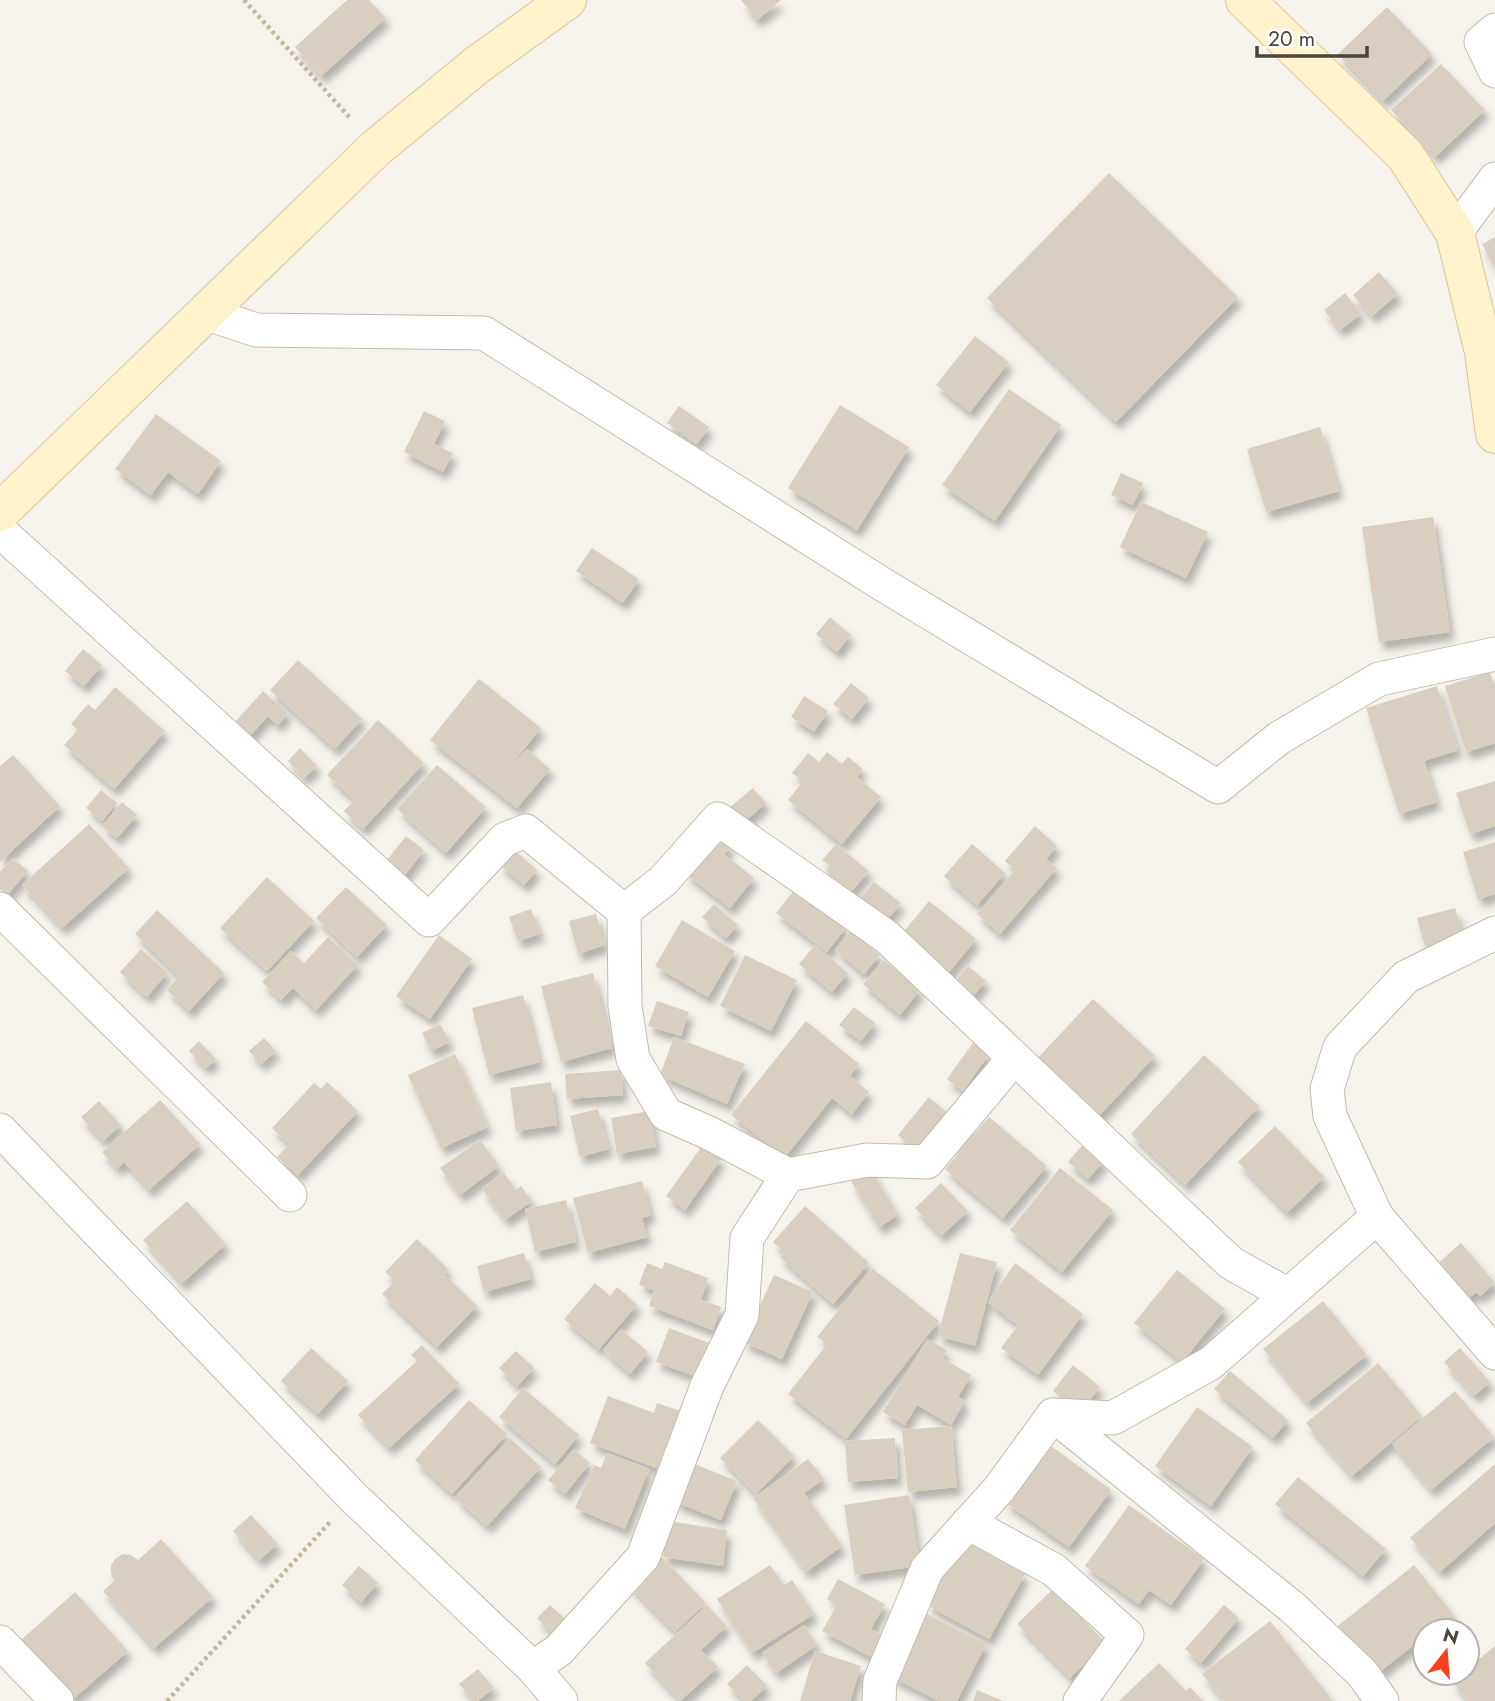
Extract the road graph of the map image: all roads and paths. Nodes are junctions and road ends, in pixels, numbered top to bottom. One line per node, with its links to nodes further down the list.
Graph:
1 (244, 0): 6 (path)
2 (566, 0): 6 (street)
3 (1245, 0): 8 (street)
4 (1495, 30): 5 (street)
5 (1495, 71)
6 (376, 148): 9 (street)
7 (1495, 179): 8 (street)
8 (1455, 233): 10 (street)
9 (205, 313): 11 (street); 13 (street)
10 (1495, 434)
11 (0, 512)
12 (0, 531): 15 (street)
13 (1495, 654)
14 (0, 909): 20 (street)
15 (624, 911): 17 (street); 19 (street)
16 (1495, 933): 21 (street)
17 (1014, 1058): 19 (street); 22 (street)
18 (0, 1130): 25 (street)
19 (788, 1175): 28 (street)
20 (290, 1195)
21 (1377, 1217): 22 (street); 23 (street)
22 (1288, 1295): 24 (street)
23 (1495, 1353)
24 (1053, 1415): 26 (street); 34 (street)
25 (353, 1497): 28 (street); 30 (path)
26 (968, 1523): 32 (street); 33 (street)
27 (0, 1642): 29 (street)
28 (533, 1668): 31 (street)
29 (57, 1701)
30 (167, 1701)
31 (561, 1701)
32 (879, 1701)
33 (1080, 1701)
34 (1382, 1701)

